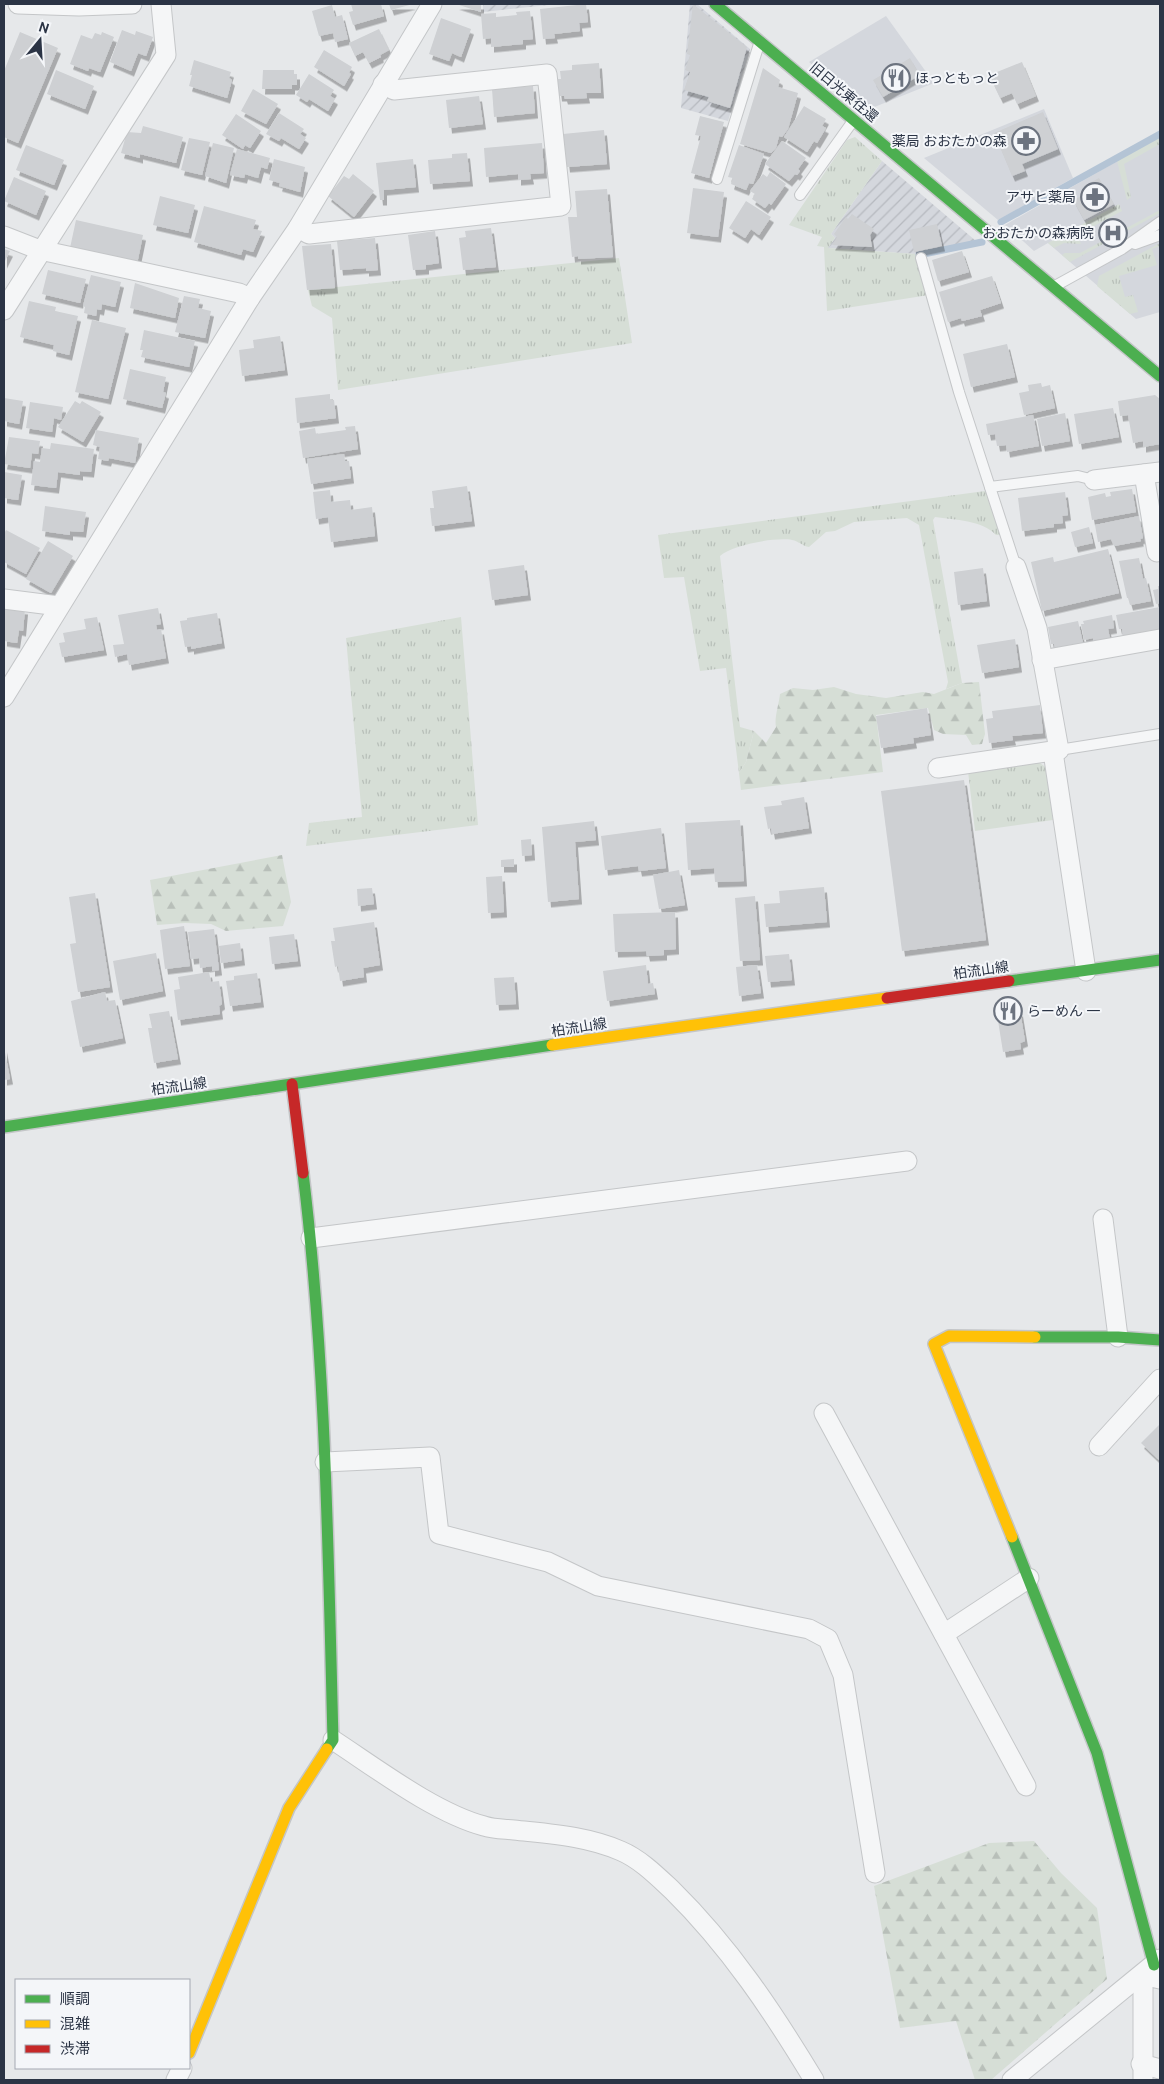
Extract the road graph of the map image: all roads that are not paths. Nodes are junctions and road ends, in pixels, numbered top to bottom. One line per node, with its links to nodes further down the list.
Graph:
1 (18, 4): 2 (street)
2 (132, 4)
3 (161, 4): 16 (street)
4 (432, 4): 7 (street)
5 (715, 4): 6 (street, 旧日光東往還)
6 (760, 41): 8 (street, 旧日光東往還); 9 (lane)
7 (383, 84): 12 (street); 12 (street)
8 (854, 120): 10 (lane); 18 (street, 旧日光東往還)
9 (717, 179)
10 (800, 195)
11 (1160, 222): 15 (lane)
12 (298, 228): 19 (street)
13 (1160, 235): 15 (lane)
14 (4, 236): 16 (street)
15 (1122, 249): 18 (lane)
16 (40, 250): 19 (street); 20 (street)
17 (921, 258): 24 (lane)
18 (1054, 287): 21 (street, 旧日光東往還)
19 (250, 298): 28 (street)
20 (4, 310)
21 (1160, 376)
22 (1152, 473): 23 (street); 25 (street)
23 (1094, 480): 24 (lane)
24 (990, 487): 26 (lane)
25 (1157, 552)
26 (1016, 567): 30 (street)
27 (4, 599): 28 (street)
28 (59, 606): 31 (street)
29 (1160, 639): 30 (street)
30 (1042, 660): 33 (street)
31 (4, 697)
32 (1160, 734): 33 (lane)
33 (1056, 751): 34 (street); 36 (street)
34 (938, 768)
35 (1160, 960): 36 (street, 柏流山線)
36 (1086, 971): 37 (street, 柏流山線)
37 (292, 1084): 38 (street, 柏流山線); 41 (street)
38 (4, 1127)
39 (907, 1162): 41 (street)
40 (1103, 1219): 42 (street)
41 (311, 1238): 47 (street)
42 (1118, 1337): 43 (street); 48 (street)
43 (1160, 1340)
44 (1160, 1378): 46 (street)
45 (824, 1413): 49 (street)
46 (1099, 1446)
47 (325, 1462): 50 (street); 52 (street)
48 (1029, 1578): 49 (street); 53 (street)
49 (944, 1634): 51 (street)
50 (333, 1740): 54 (street); 57 (street)
51 (1026, 1786)
52 (875, 1873)
53 (1154, 1970): 56 (street); 58 (street)
54 (190, 2051)
55 (1160, 2069): 56 (street)
56 (1142, 2072)
57 (814, 2080)
58 (1012, 2080)

